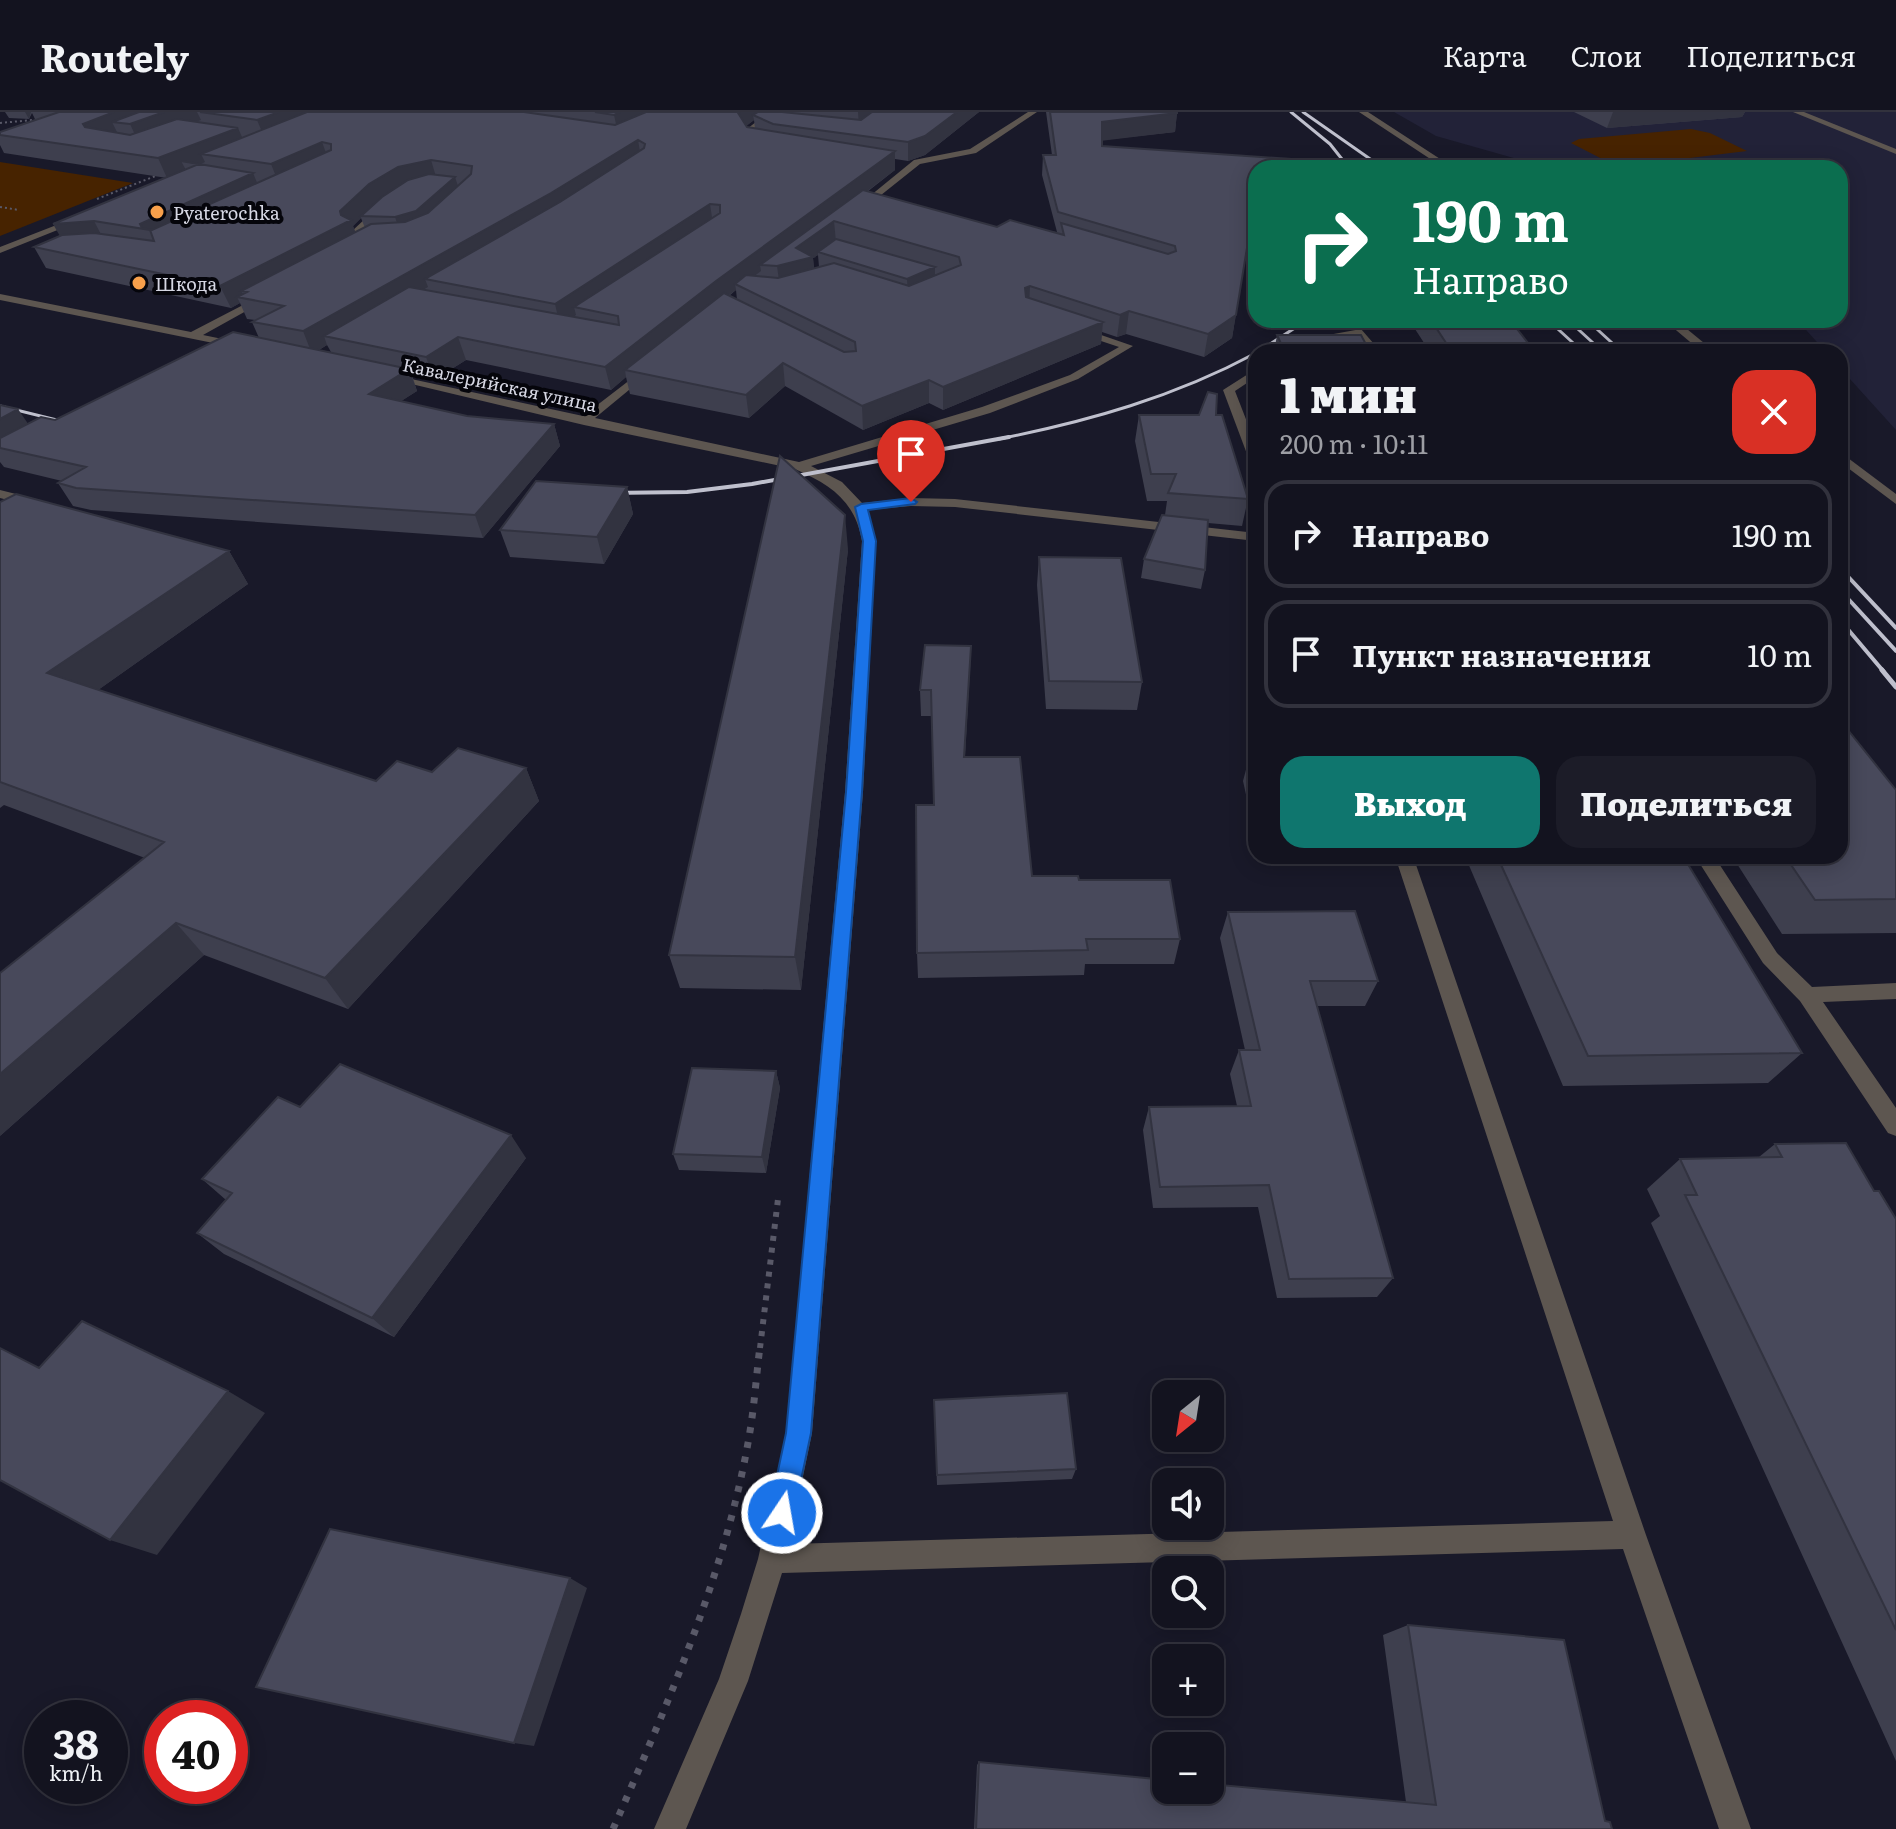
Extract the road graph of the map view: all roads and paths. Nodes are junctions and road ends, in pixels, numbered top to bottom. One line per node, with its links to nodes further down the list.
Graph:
1 (774, 112): 6 (street)
2 (1033, 112): 13 (street)
3 (1363, 112): 11 (street)
4 (1797, 112): 10 (street)
5 (52, 118): 7 (path)
6 (759, 122): 8 (street); 9 (street)
7 (0, 123)
8 (774, 124)
9 (773, 147)
10 (1896, 152)
11 (1438, 160)
12 (895, 165): 13 (street)
13 (910, 167): 15 (street)
14 (169, 170): 16 (path)
15 (873, 197): 17 (street); 20 (street)
16 (96, 200)
17 (888, 201)
18 (388, 203): 21 (street)
19 (90, 214): 24 (street)
20 (848, 216)
21 (376, 239): 22 (street); 23 (street)
22 (388, 239)
23 (362, 246)
24 (2, 249): 25 (street)
25 (31, 250)
26 (279, 290): 30 (street)
27 (0, 297): 30 (street)
28 (1058, 323): 43 (street)
29 (1679, 328): 34 (street)
30 (192, 336): 31 (street)
31 (218, 341): 35 (street); 36 (street)
32 (1298, 344): 33 (street)
33 (1369, 344)
34 (1699, 344)
35 (259, 350)
36 (196, 353)
37 (655, 364): 40 (street)
38 (374, 374): 40 (street, Кавалерийская улица)
39 (1248, 377): 41 (street)
40 (584, 421): 43 (street, Кавалерийская улица)
41 (1248, 441)
42 (1848, 462): 46 (street)
43 (799, 466): 45 (street, Кавалерийская улица)
44 (4, 498): 47 (street)
45 (853, 500): 48 (street); 56 (street)
46 (1896, 500)
47 (57, 509)
48 (1248, 536)
49 (1407, 864): 55 (street)
50 (1709, 864): 52 (street)
51 (1896, 991): 52 (street)
52 (1807, 995): 53 (street)
53 (1896, 1126)
54 (779, 1191): 57 (path)
55 (1632, 1535): 56 (street); 59 (street)
56 (772, 1559): 58 (street)
57 (613, 1829)
58 (670, 1829)
59 (1735, 1829)

